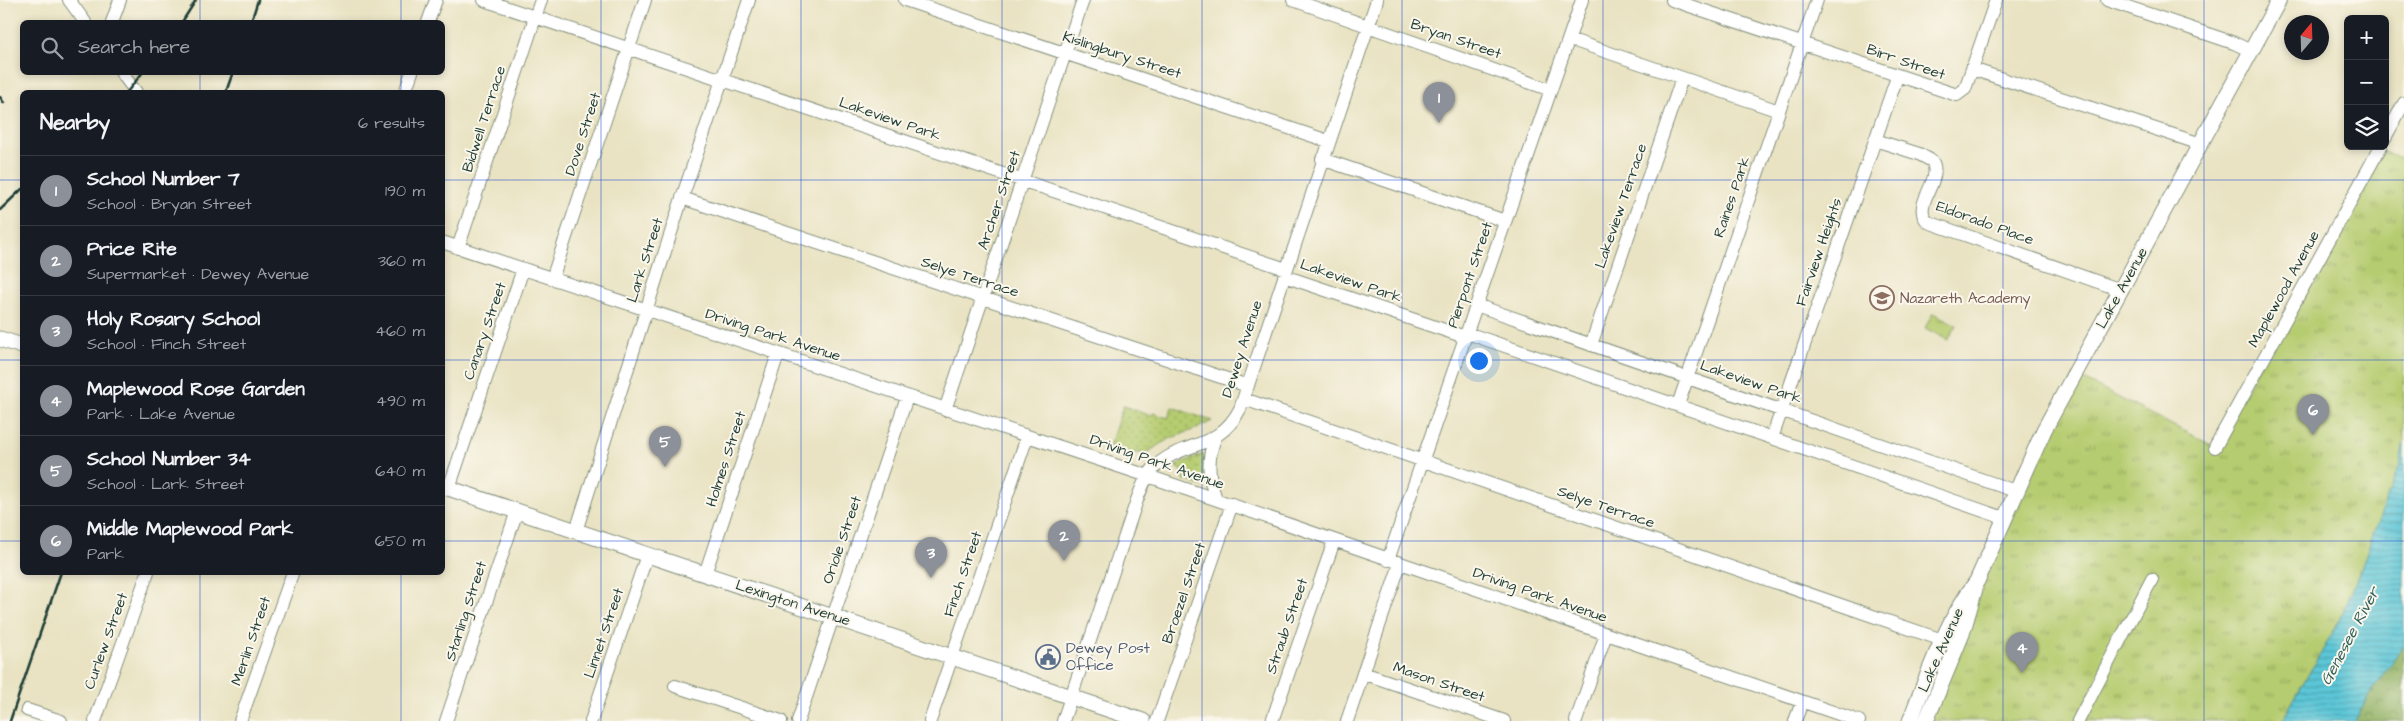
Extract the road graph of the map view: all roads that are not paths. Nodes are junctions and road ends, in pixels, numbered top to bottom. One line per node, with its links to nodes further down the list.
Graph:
1 (69, 0): 19 (street)
2 (120, 0): 20 (street)
3 (436, 0): 21 (street)
4 (484, 0): 18 (street, Lakeview Park)
5 (541, 0): 18 (street, Bidwell Terrace)
6 (645, 0): 25 (street, Dove Street)
7 (749, 0): 33 (street, Lark Street)
8 (905, 0): 27 (street, Kislingbury Street)
9 (1083, 0): 27 (street, Archer Street)
10 (1293, 0): 22 (street, Bryan Street)
11 (1377, 0): 22 (street, Dewey Avenue)
12 (1582, 0): 23 (street, Pierpont Street)
13 (1672, 0): 24 (street, Birr Street)
14 (1817, 0): 24 (street, Raines Park)
15 (1996, 0): 28 (street)
16 (2107, 0): 26 (street)
17 (2279, 0): 26 (main road, Lake Avenue)
18 (535, 17): 25 (street, Lakeview Park); 49 (street, Bidwell Terrace)
19 (84, 20)
20 (113, 20)
21 (429, 20)
22 (1368, 26): 36 (street, Bryan Street); 41 (street, Dewey Avenue)
23 (1568, 39): 32 (street); 36 (street, Pierpont Street)
24 (1802, 44): 31 (street, Birr Street); 38 (street, Raines Park)
25 (628, 48): 33 (street, Lakeview Park); 52 (street, Dove Street)
26 (2251, 51): 42 (main road, Lake Avenue)
27 (1065, 54): 41 (street, Kislingbury Street); 45 (street, Archer Street)
28 (1972, 69): 31 (street, Birr Street); 42 (street)
29 (123, 75): 34 (street)
30 (411, 75): 35 (street)
31 (1897, 77): 40 (street, Fairview Heights)
32 (1682, 78): 38 (street); 59 (street, Lakeview Terrace)
33 (722, 80): 45 (street, Lakeview Park); 46 (street, Lark Street)
34 (134, 90)
35 (406, 90)
36 (1551, 90): 47 (street, Pierpont Street)
37 (2404, 103): 39 (street)
38 (1779, 111): 62 (street, Raines Park)
39 (2389, 131)
40 (1875, 140): 53 (street, Eldorado Place); 68 (street, Fairview Heights)
41 (1328, 142): 44 (street, Dewey Avenue)
42 (2201, 144): 53 (main road, Lake Avenue)
43 (2379, 150): 72 (street, Maplewood Avenue)
44 (1322, 159): 47 (street); 51 (street, Dewey Avenue)
45 (1022, 180): 51 (street, Lakeview Park); 54 (street, Archer Street)
46 (682, 198): 54 (street, Selye Terrace); 56 (street, Lark Street)
47 (1505, 221): 55 (street, Pierpont Street)
48 (445, 243): 49 (street, Driving Park Avenue)
49 (458, 248): 50 (street, Driving Park Avenue)
50 (523, 269): 52 (street, Driving Park Avenue); 75 (street, Canary Street)
51 (1285, 272): 57 (street, Lakeview Park); 63 (street, Dewey Avenue)
52 (552, 279): 56 (street, Driving Park Avenue)
53 (2121, 290): 76 (main road, Lake Avenue)
54 (982, 299): 63 (street, Selye Terrace); 67 (street, Archer Street)
55 (1476, 305): 57 (street, Pierpont Street); 59 (street, Lakeview Park)
56 (646, 310): 61 (street, Driving Park Avenue); 81 (street, Lark Street)
57 (1466, 335): 66 (street, Lakeview Park); 73 (street, Pierpont Street)
58 (0, 339): 60 (main road)
59 (1591, 344): 62 (street, Lakeview Park)
60 (20, 345)
61 (778, 354): 64 (street, Driving Park Avenue); 86 (street, Holmes Street)
62 (1688, 378): 66 (street, Raines Park); 68 (street, Lakeview Park)
63 (1248, 386): 65 (street, Dewey Avenue)
64 (908, 397): 67 (street, Driving Park Avenue); 90 (street, Oriole Street)
65 (1244, 399): 70 (street, Dewey Avenue); 73 (street, Selye Terrace)
66 (1678, 405): 71 (street, Lakeview Park)
67 (945, 410): 69 (street, Driving Park Avenue)
68 (1782, 410): 71 (street, Fairview Heights); 76 (street, Lakeview Park)
69 (1027, 437): 74 (street, Driving Park Avenue); 93 (street, Finch Street)
70 (1215, 438): 74 (street, Dewey Avenue); 77 (street)
71 (1772, 438): 80 (street, Lakeview Park)
72 (2215, 447)
73 (1422, 461): 84 (street, Pierpont Street); 92 (street, Selye Terrace)
74 (1148, 476): 77 (street, Driving Park Avenue); 96 (street, Dewey Avenue)
75 (446, 487): 79 (main road, Lexington Avenue)
76 (2015, 491): 80 (main road, Lake Avenue)
77 (1216, 499): 78 (street, Driving Park Avenue)
78 (1232, 504): 82 (street, Driving Park Avenue); 109 (street, Broezel Street)
79 (517, 511): 81 (main road, Lexington Avenue); 102 (street, Starling Street)
80 (2004, 518): 92 (main road, Lake Avenue)
81 (576, 531): 83 (main road, Lexington Avenue)
82 (1334, 541): 84 (street, Driving Park Avenue); 110 (street, Straub Street)
83 (647, 555): 86 (main road, Lexington Avenue); 103 (street, Linnet Street)
84 (1388, 560): 85 (street, Driving Park Avenue)
85 (1400, 564): 91 (street, Driving Park Avenue); 94 (street)
86 (706, 574): 90 (main road, Lexington Avenue)
87 (147, 575): 100 (street, Curlew Street)
88 (291, 575): 101 (street, Merlin Street)
89 (2152, 579): 118 (street)
90 (833, 617): 93 (main road, Lexington Avenue); 105 (street, Oriole Street)
91 (1606, 634): 97 (street, Driving Park Avenue); 113 (street)
92 (1951, 642): 116 (main road, Lake Avenue); 117 (main road, Lake Avenue)
93 (952, 657): 96 (main road, Lexington Avenue); 106 (street, Finch Street)
94 (1363, 674): 111 (street); 112 (street, Mason Street)
95 (675, 686): 104 (street)
96 (1071, 697): 107 (street, Dewey Avenue); 108 (main road, Lexington Avenue)
97 (1802, 702): 114 (street); 115 (street, Driving Park Avenue)
98 (27, 710): 99 (street)
99 (61, 721)
100 (95, 721)
101 (240, 721)
102 (446, 721)
103 (591, 721)
104 (781, 721)
105 (798, 721)
106 (930, 721)
107 (1063, 721)
108 (1143, 721)
109 (1157, 721)
110 (1272, 721)
111 (1347, 721)
112 (1504, 721)
113 (1576, 721)
114 (1795, 721)
115 (1858, 721)
116 (1910, 721)
117 (1926, 721)
118 (2078, 721)

